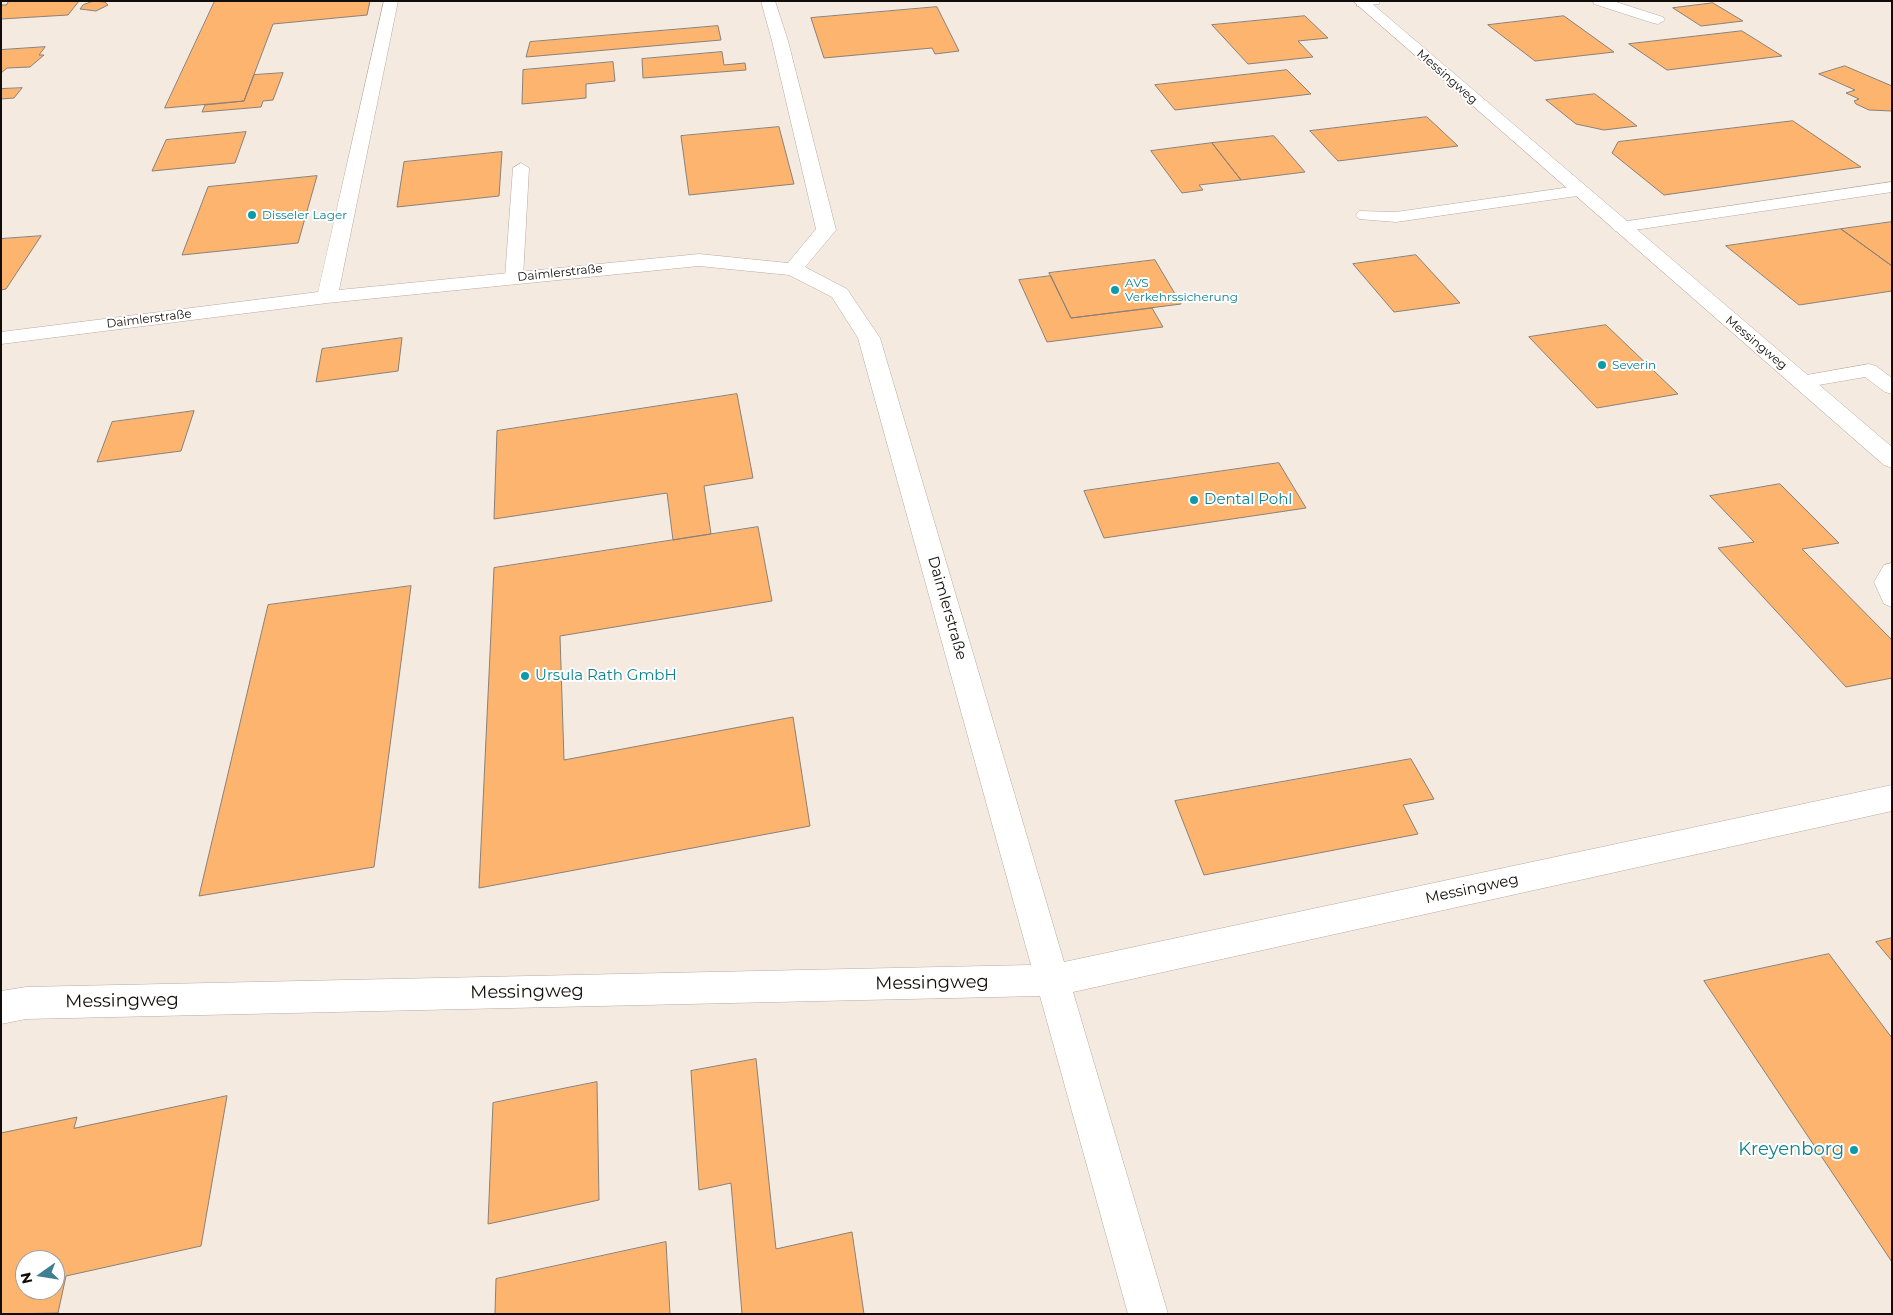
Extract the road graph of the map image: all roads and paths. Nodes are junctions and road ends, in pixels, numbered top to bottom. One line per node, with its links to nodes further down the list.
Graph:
1 (391, 1): 13 (street)
2 (768, 1): 11 (street)
3 (1599, 1): 5 (lane)
4 (1365, 2): 8 (street, Messingweg)
5 (1658, 20)
6 (521, 168): 12 (lane)
7 (1892, 187): 10 (lane)
8 (1578, 191): 9 (lane); 10 (street, Messingweg)
9 (1365, 215)
10 (1621, 227): 15 (street, Messingweg)
11 (793, 270): 12 (street, Daimlerstraße); 21 (street, Daimlerstraße)
12 (514, 278): 13 (street, Daimlerstraße)
13 (327, 297): 14 (street, Daimlerstraße)
14 (1, 338)
15 (1801, 382): 16 (lane); 17 (street, Messingweg)
16 (1892, 388)
17 (1892, 460)
18 (1892, 571): 19 (lane)
19 (1892, 598)
20 (1892, 798): 21 (street, Messingweg)
21 (1053, 980): 22 (street, Messingweg); 23 (street)
22 (1, 1008)
23 (1148, 1314)

